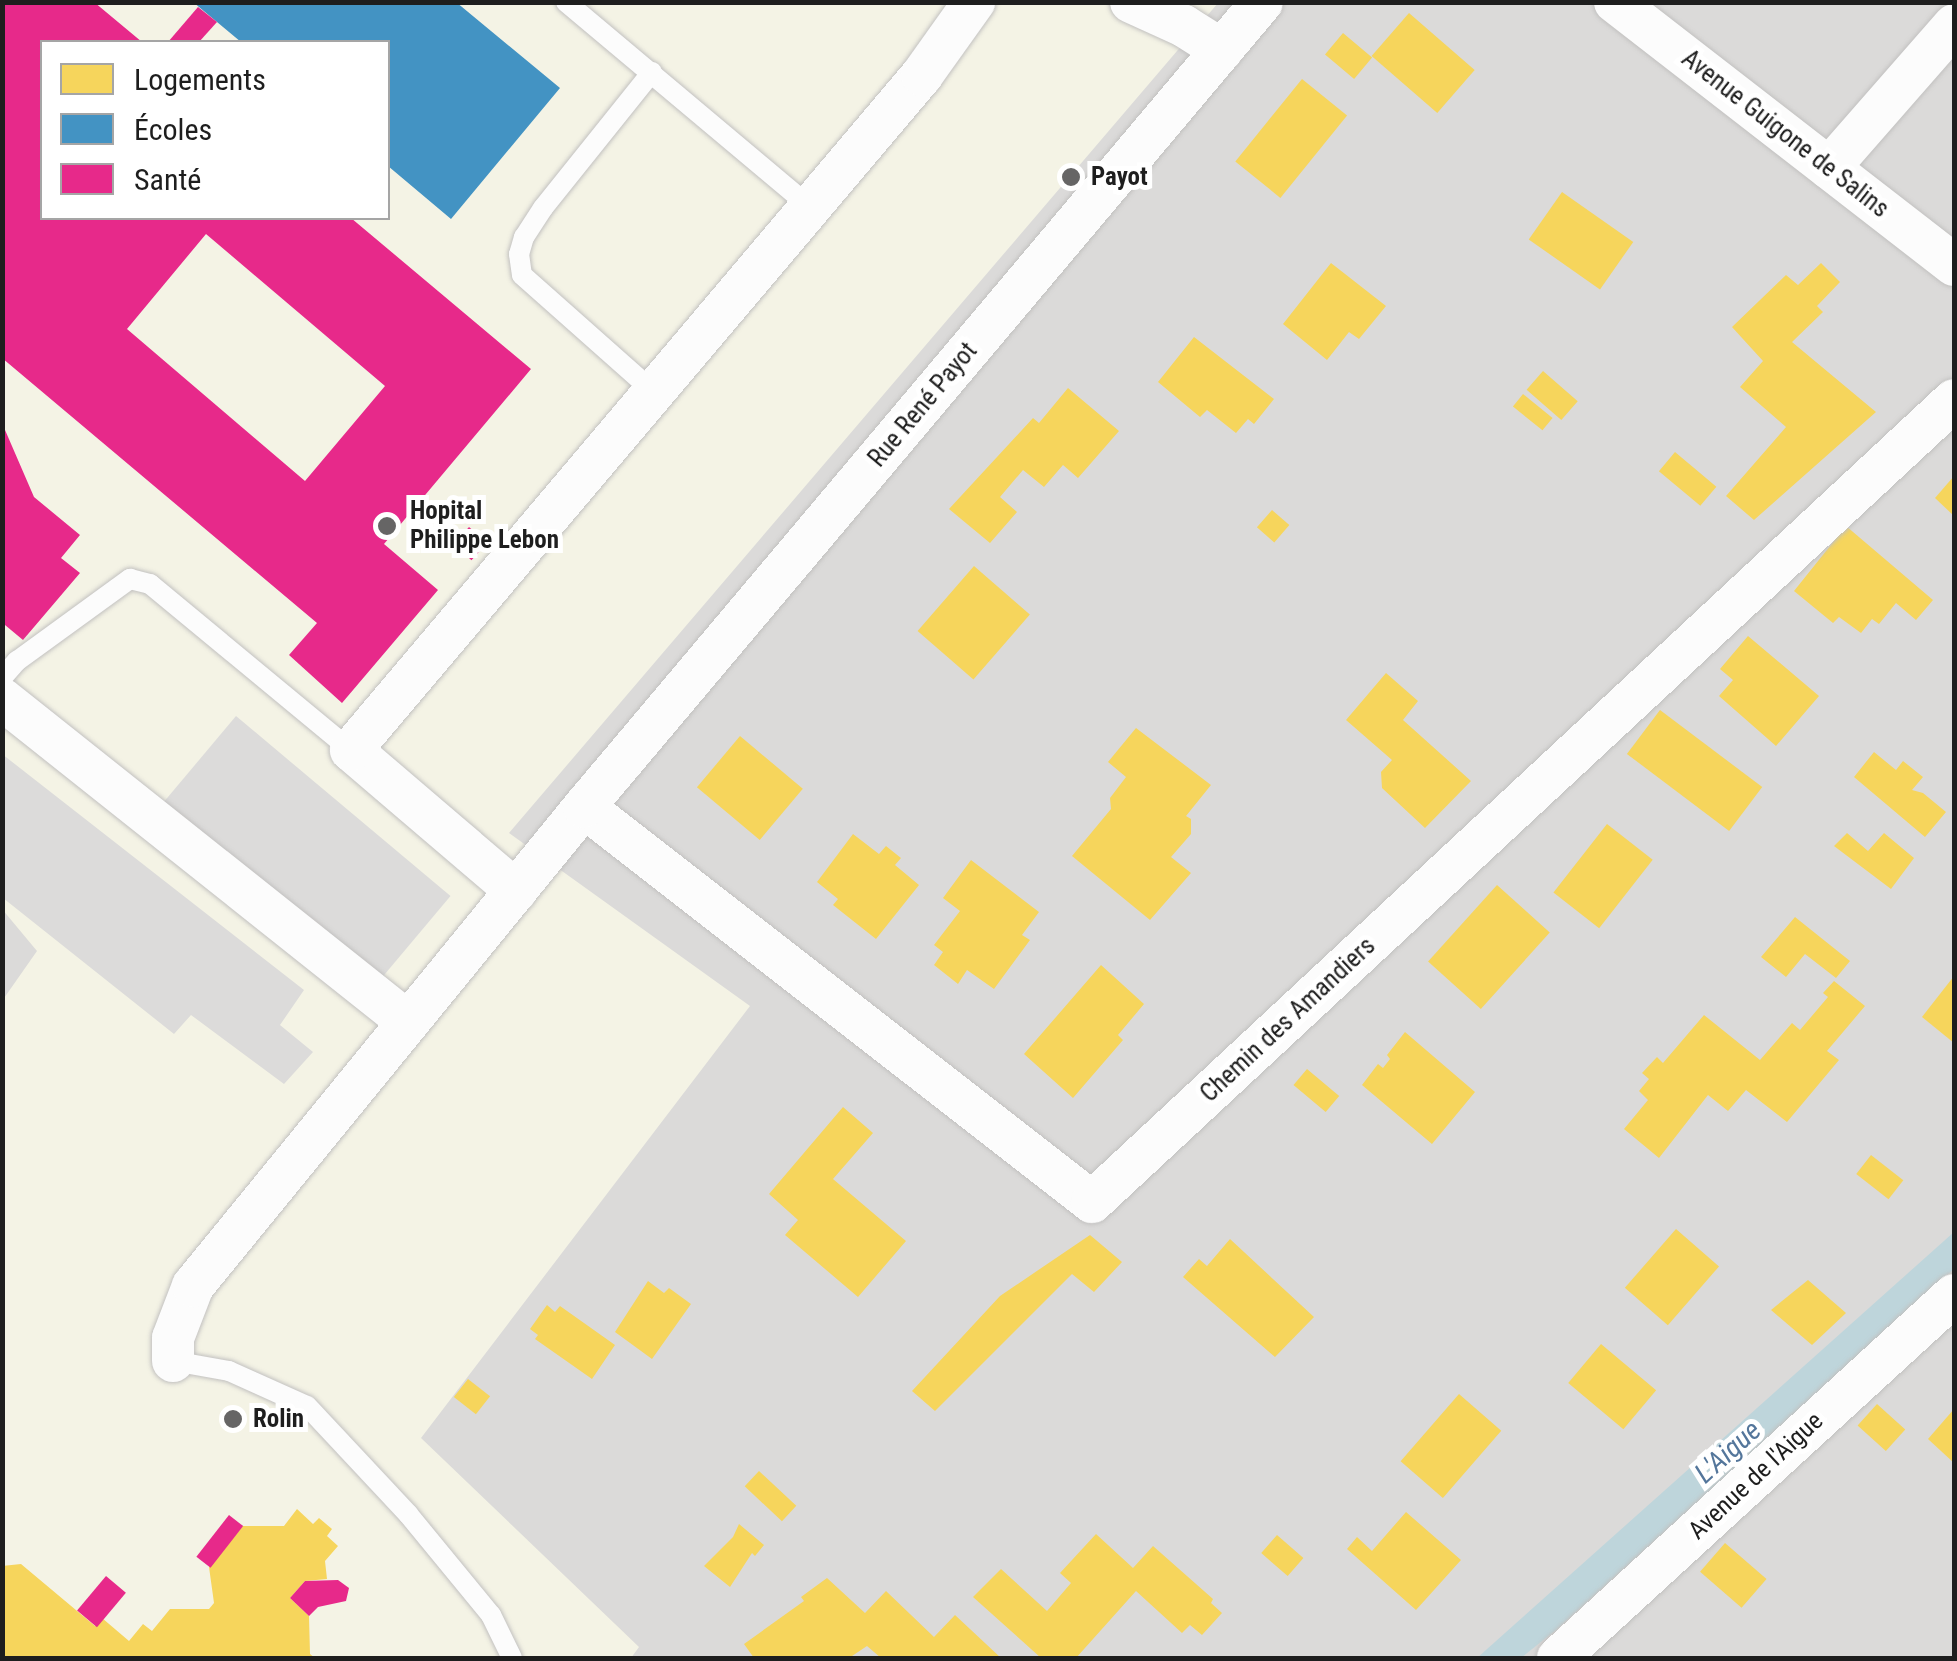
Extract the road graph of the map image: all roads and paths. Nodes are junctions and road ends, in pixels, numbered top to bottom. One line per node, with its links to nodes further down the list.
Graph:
1 (566, 2): 8 (lane)
2 (974, 2): 10 (street)
3 (1131, 2): 7 (street)
4 (1262, 2): 7 (street, Rue René Payot)
5 (1615, 2): 9 (street, Avenue Guigone de Salins)
6 (1954, 25): 9 (street)
7 (1222, 50): 17 (street, Rue René Payot)
8 (652, 72): 10 (lane); 12 (lane)
9 (1829, 168): 11 (street, Avenue Guigone de Salins)
10 (810, 207): 12 (street)
11 (1954, 265)
12 (654, 392): 16 (street)
13 (1954, 400): 17 (street, Chemin des Amandiers)
14 (2, 678): 16 (lane)
15 (2, 699): 19 (street)
16 (351, 750): 18 (street)
17 (584, 807): 18 (street, Rue René Payot)
18 (516, 890): 19 (street, Rue René Payot)
19 (408, 1022): 21 (street, Rue René Payot)
20 (1954, 1295): 23 (street, Avenue de l'Aigue)
21 (173, 1361): 22 (lane)
22 (512, 1658)
23 (1558, 1658)

